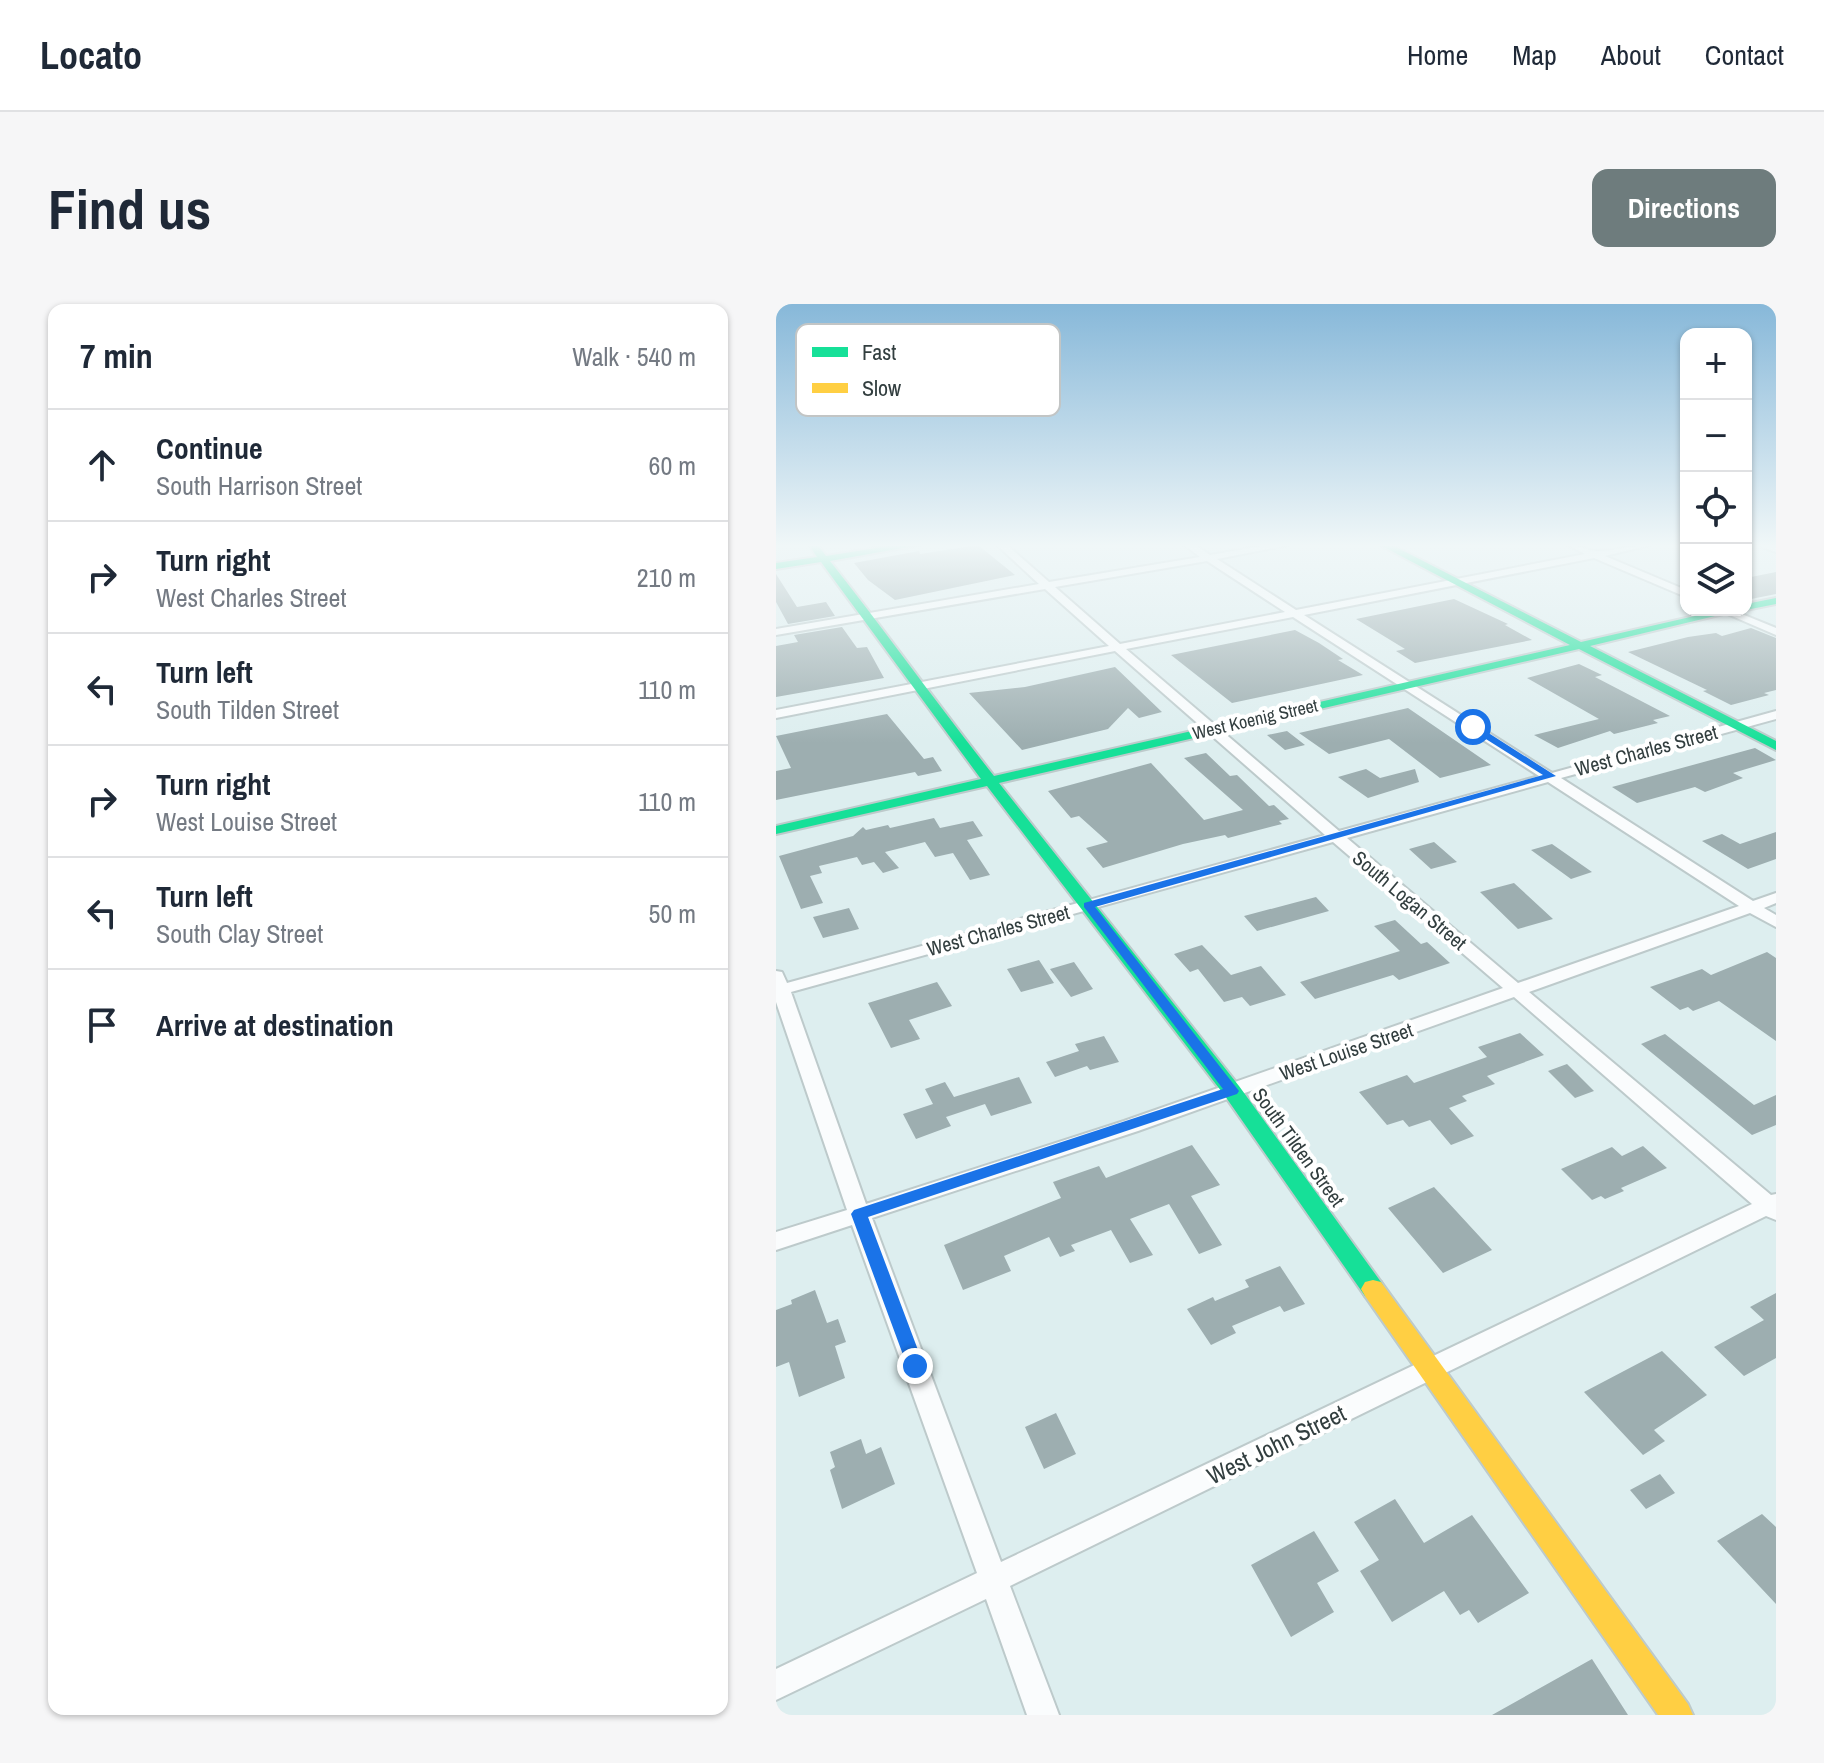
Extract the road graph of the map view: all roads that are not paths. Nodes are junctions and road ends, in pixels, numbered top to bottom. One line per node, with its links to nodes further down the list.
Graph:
1 (864, 611): 10 (main road, South Tilden Street)
2 (904, 611): 10 (street)
3 (1074, 611): 14 (street, South Logan Street)
4 (1287, 611): 7 (street)
5 (1308, 611): 7 (street)
6 (1512, 611): 13 (main road)
7 (1292, 614): 14 (street); 15 (street)
8 (1706, 616): 13 (main road, West Koenig Street)
9 (1739, 616): 12 (street)
10 (869, 617): 11 (street); 16 (main road, South Tilden Street)
11 (776, 632)
12 (1776, 632)
13 (1579, 645): 15 (main road, West Koenig Street); 19 (main road)
14 (1115, 648): 16 (street); 20 (street, South Logan Street)
15 (1406, 685): 20 (main road, West Koenig Street); 22 (street)
16 (917, 687): 17 (street); 23 (main road, South Tilden Street)
17 (776, 714)
18 (1776, 715): 19 (street, West Charles Street)
19 (1736, 726): 21 (main road); 22 (street, West Charles Street)
20 (1208, 730): 23 (main road, West Koenig Street); 25 (street, South Logan Street)
21 (1776, 746)
22 (1551, 776): 25 (street, West Charles Street); 28 (street)
23 (992, 780): 24 (main road, West Koenig Street); 27 (main road, South Tilden Street)
24 (776, 830)
25 (1334, 837): 27 (street, West Charles Street); 31 (street, South Logan Street)
26 (1776, 898): 28 (street, West Louise Street)
27 (1088, 905): 30 (street, West Charles Street); 32 (main road, South Tilden Street)
28 (1753, 907): 29 (street); 31 (street, West Louise Street)
29 (1776, 922)
30 (778, 985): 34 (street)
31 (1519, 990): 32 (street, West Louise Street); 33 (street, South Logan Street)
32 (1232, 1091): 34 (street, West Louise Street); 36 (main road, South Tilden Street)
33 (1773, 1207): 36 (street, West John Street)
34 (859, 1214): 35 (street, West Louise Street); 37 (street)
35 (776, 1241)
36 (1431, 1370): 37 (street, West John Street); 40 (main road, South Tilden Street)
37 (993, 1581): 38 (street, West John Street); 39 (street)
38 (776, 1685)
39 (1043, 1715)
40 (1677, 1715)

